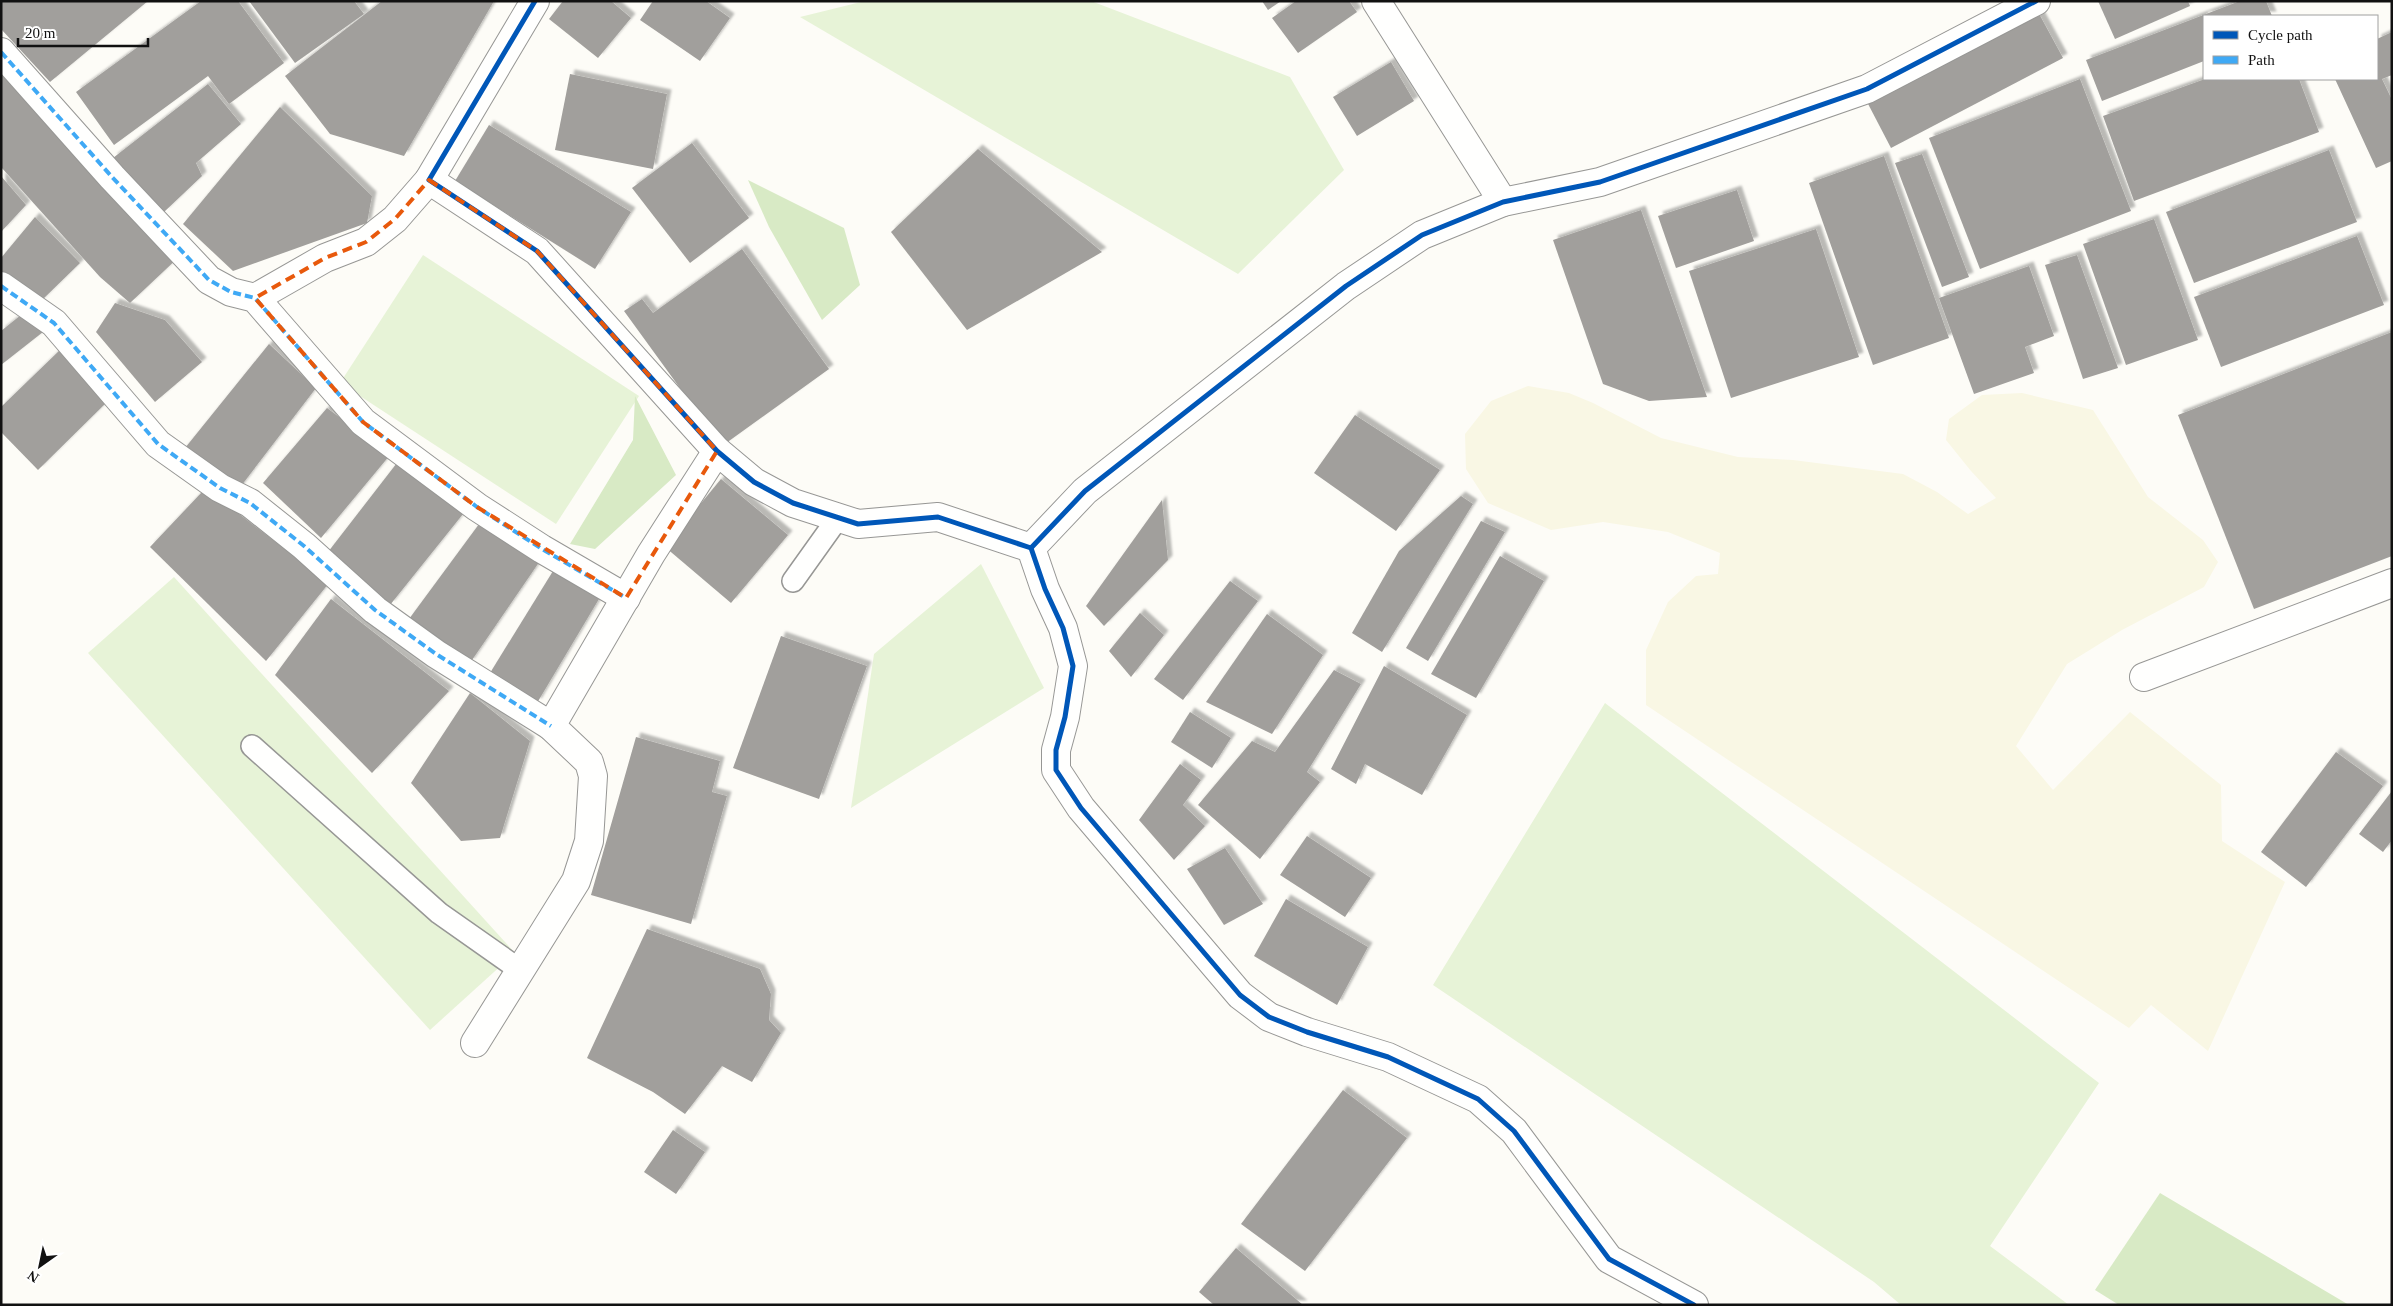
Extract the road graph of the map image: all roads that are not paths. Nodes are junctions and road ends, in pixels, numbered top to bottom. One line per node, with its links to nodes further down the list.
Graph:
1 (535, 1): 5 (street)
2 (1376, 1): 6 (street)
3 (2036, 1): 6 (street)
4 (1, 52): 8 (street)
5 (429, 180): 8 (street); 9 (street)
6 (1503, 202): 11 (street)
7 (1, 286): 16 (street)
8 (255, 298): 14 (street)
9 (717, 450): 10 (street); 14 (street)
10 (838, 518): 11 (street); 12 (lane)
11 (1031, 548): 20 (street)
12 (793, 581)
13 (2392, 583): 15 (street)
14 (626, 598): 16 (street)
15 (2144, 677)
16 (552, 726): 18 (street)
17 (252, 746): 18 (lane)
18 (520, 970): 19 (street)
19 (475, 1043)
20 (1694, 1305)

